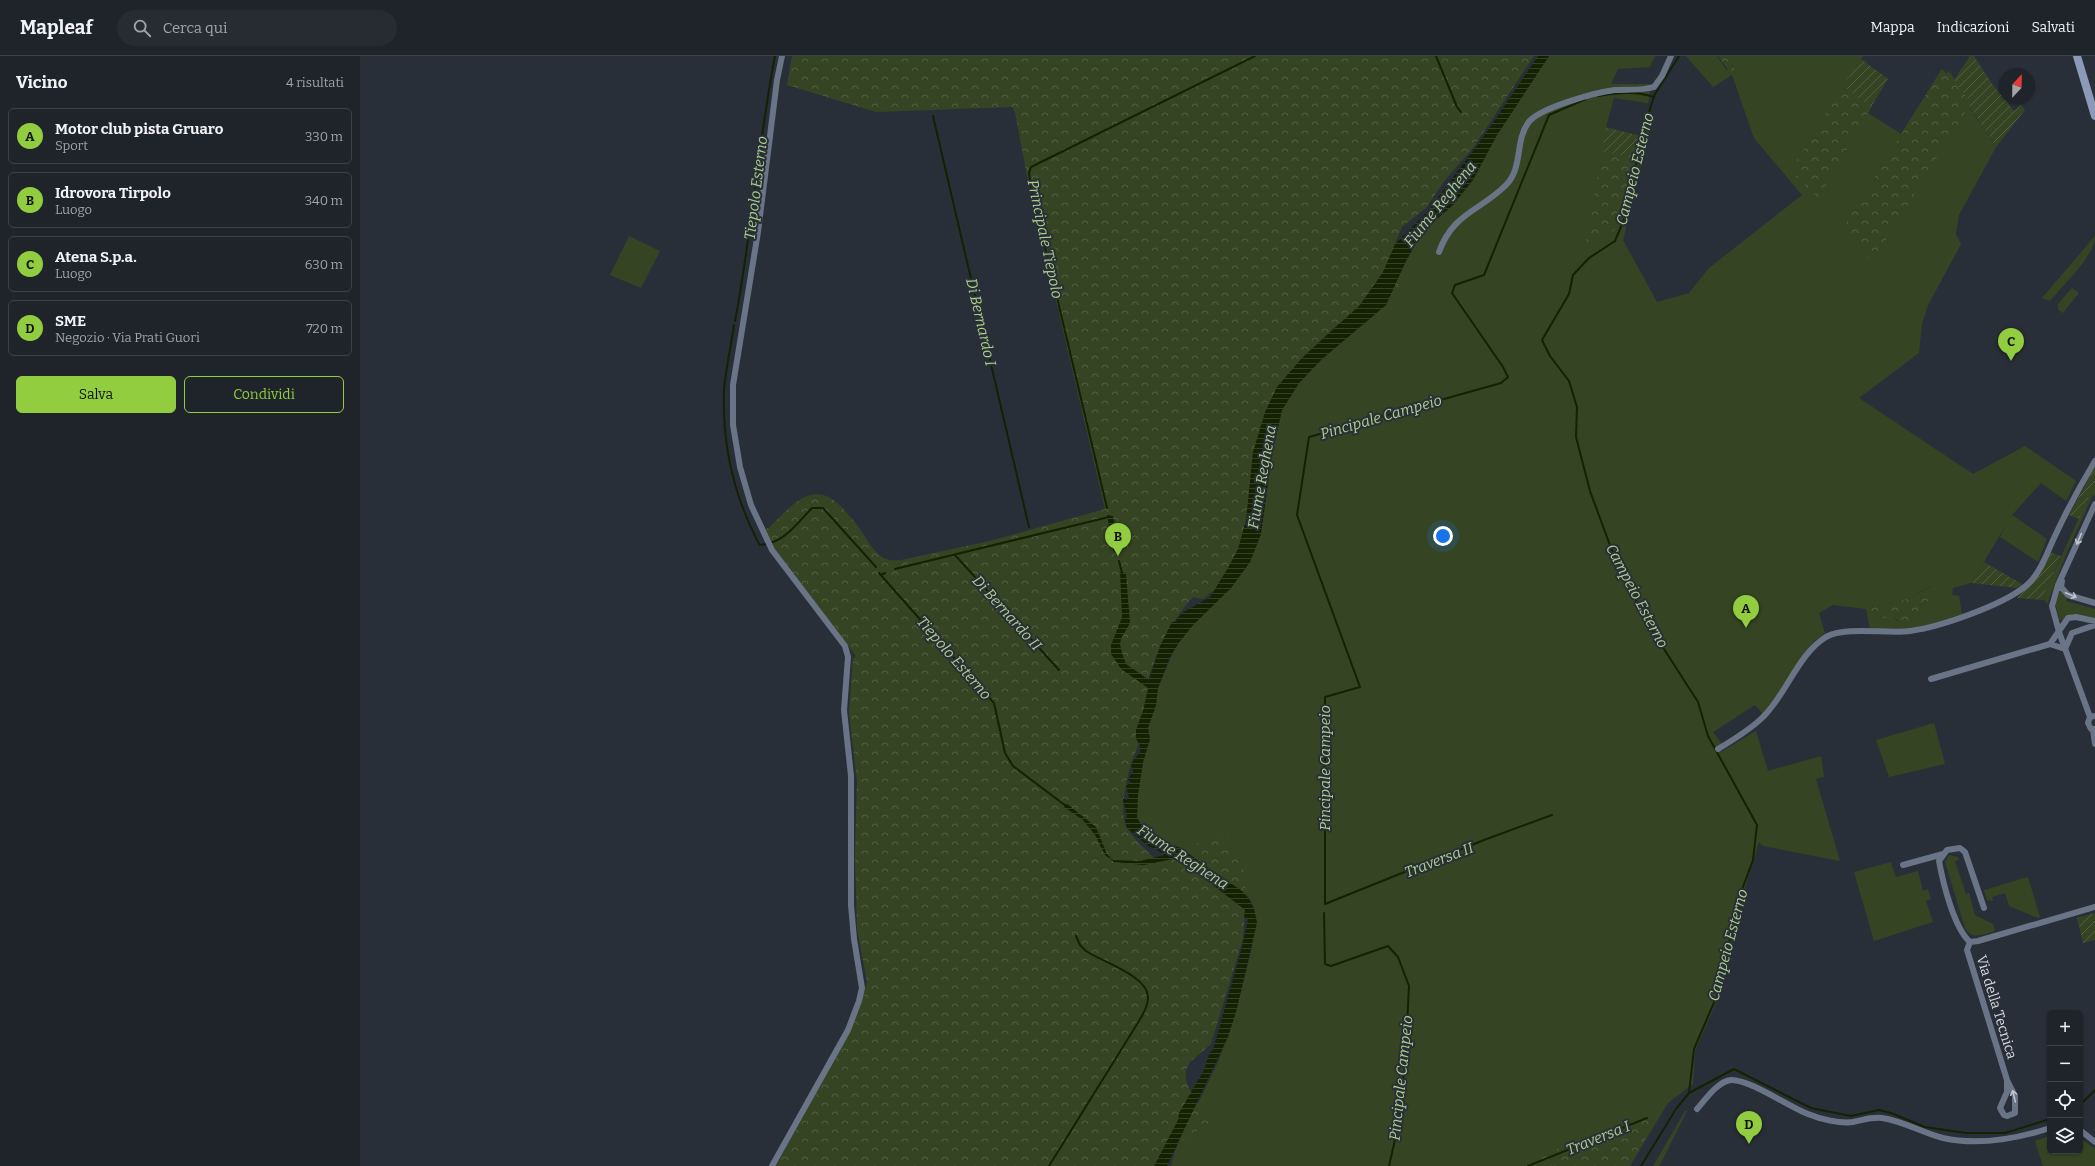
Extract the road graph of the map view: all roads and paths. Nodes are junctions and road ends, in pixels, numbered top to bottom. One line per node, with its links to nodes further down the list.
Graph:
1 (782, 56): 30 (street)
2 (1671, 56): 5 (street)
3 (2077, 56): 4 (main road)
4 (2095, 116)
5 (1440, 252)
6 (2095, 461): 19 (street)
7 (2095, 504): 8 (street, one-way to 8)
8 (2063, 575): 9 (street, one-way to 9); 12 (street)
9 (2095, 603)
10 (2095, 621): 12 (street)
11 (2095, 625): 14 (street)
12 (2059, 632): 13 (street); 14 (street)
13 (2050, 644): 14 (street); 15 (street)
14 (2065, 649): 16 (street)
15 (1931, 679)
16 (2092, 716): 17 (street)
17 (2094, 729): 18 (street)
18 (2095, 744)
19 (1718, 749)
20 (1942, 854): 21 (street); 23 (street); 24 (street, Via della Tecnica)
21 (1903, 865)
22 (2095, 907): 24 (street, Via della Tecnica)
23 (1984, 908)
24 (1970, 942): 25 (street, Via della Tecnica)
25 (2007, 1080): 25 (street, Via della Tecnica, one-way to 25)
26 (1697, 1109): 27 (street)
27 (2047, 1129)
28 (2083, 1132): 29 (street)
29 (2095, 1142)
30 (772, 1166)

